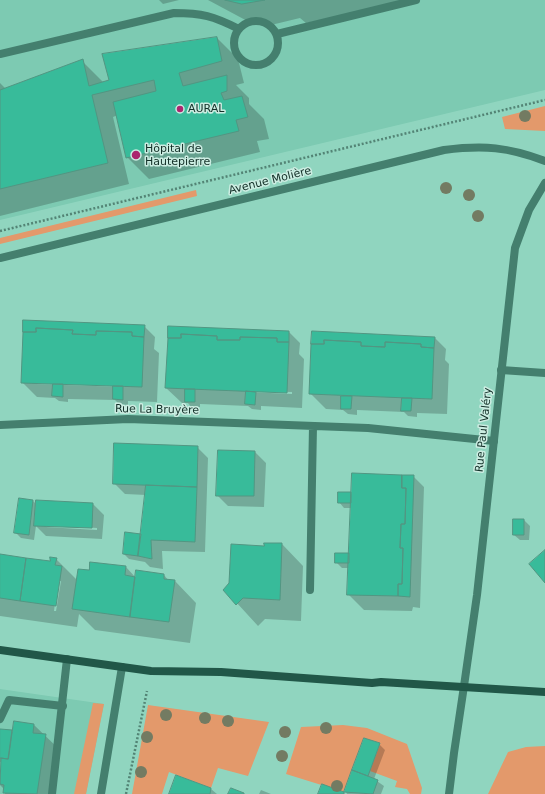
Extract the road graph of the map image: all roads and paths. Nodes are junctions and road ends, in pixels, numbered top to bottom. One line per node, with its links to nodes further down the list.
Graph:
1 (416, 0): 3 (street)
2 (239, 29): 3 (street); 3 (street); 4 (street)
3 (277, 34)
4 (0, 54)
5 (545, 100): 8 (path)
6 (545, 161): 9 (street, Avenue Molière)
7 (545, 183): 10 (street, Rue Paul Valéry)
8 (0, 231)
9 (0, 258)
10 (501, 370): 11 (street); 14 (street, Rue Paul Valéry)
11 (545, 373)
12 (0, 425): 13 (street, Rue La Bruyère)
13 (313, 426): 14 (street, Rue La Bruyère); 15 (street)
14 (494, 441): 20 (street, Rue Paul Valéry)
15 (310, 590)
16 (0, 650): 17 (main road)
17 (67, 660): 18 (main road); 22 (street)
18 (122, 667): 19 (main road); 25 (street)
19 (151, 671): 20 (main road); 26 (path)
20 (464, 686): 21 (main road); 27 (street, Rue Paul Valéry)
21 (545, 692)
22 (62, 706): 23 (street); 24 (street)
23 (0, 719)
24 (52, 794)
25 (101, 794)
26 (126, 794)
27 (449, 794)

